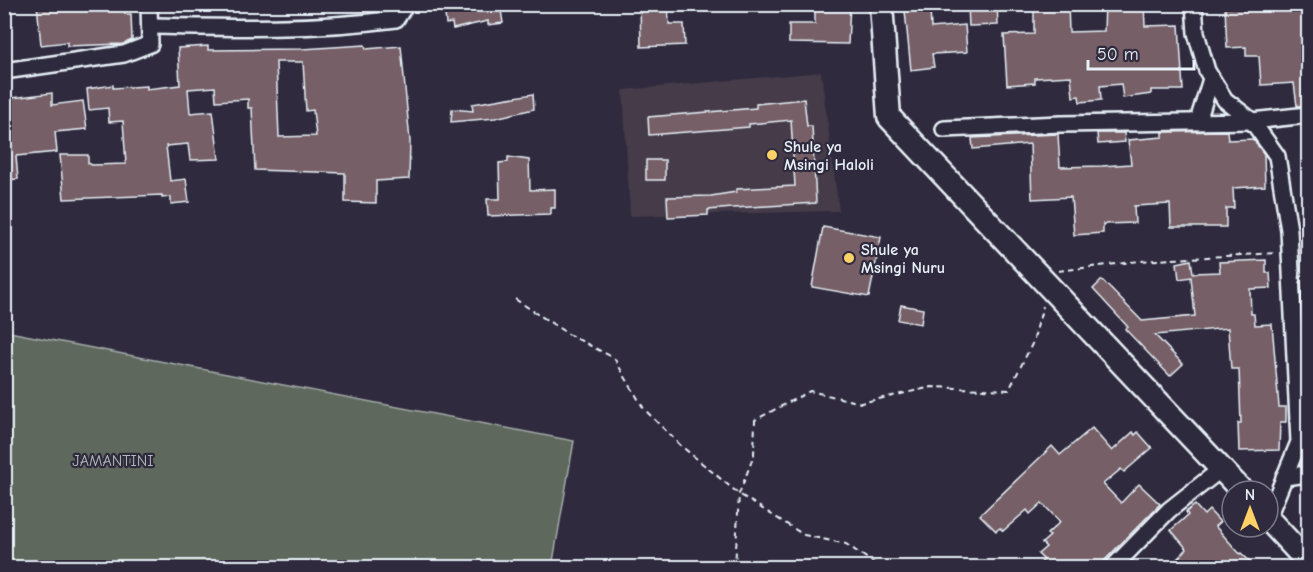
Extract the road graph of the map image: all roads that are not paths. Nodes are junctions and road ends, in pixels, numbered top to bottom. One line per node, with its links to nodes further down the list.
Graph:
1 (149, 4): 5 (street)
2 (406, 4): 5 (street)
3 (881, 4): 12 (street)
4 (1194, 4): 7 (street)
5 (151, 26): 6 (street)
6 (4, 71)
7 (1211, 79): 9 (street); 10 (street)
8 (1308, 116): 10 (street)
9 (1198, 121): 10 (street); 11 (street)
10 (1252, 121): 14 (street)
11 (944, 129)
12 (1221, 469): 15 (street); 19 (street)
13 (1308, 474): 14 (street)
14 (1284, 477): 16 (street)
15 (1231, 479)
16 (1280, 487)
17 (1280, 531): 18 (street)
18 (1308, 562)
19 (1113, 567)

